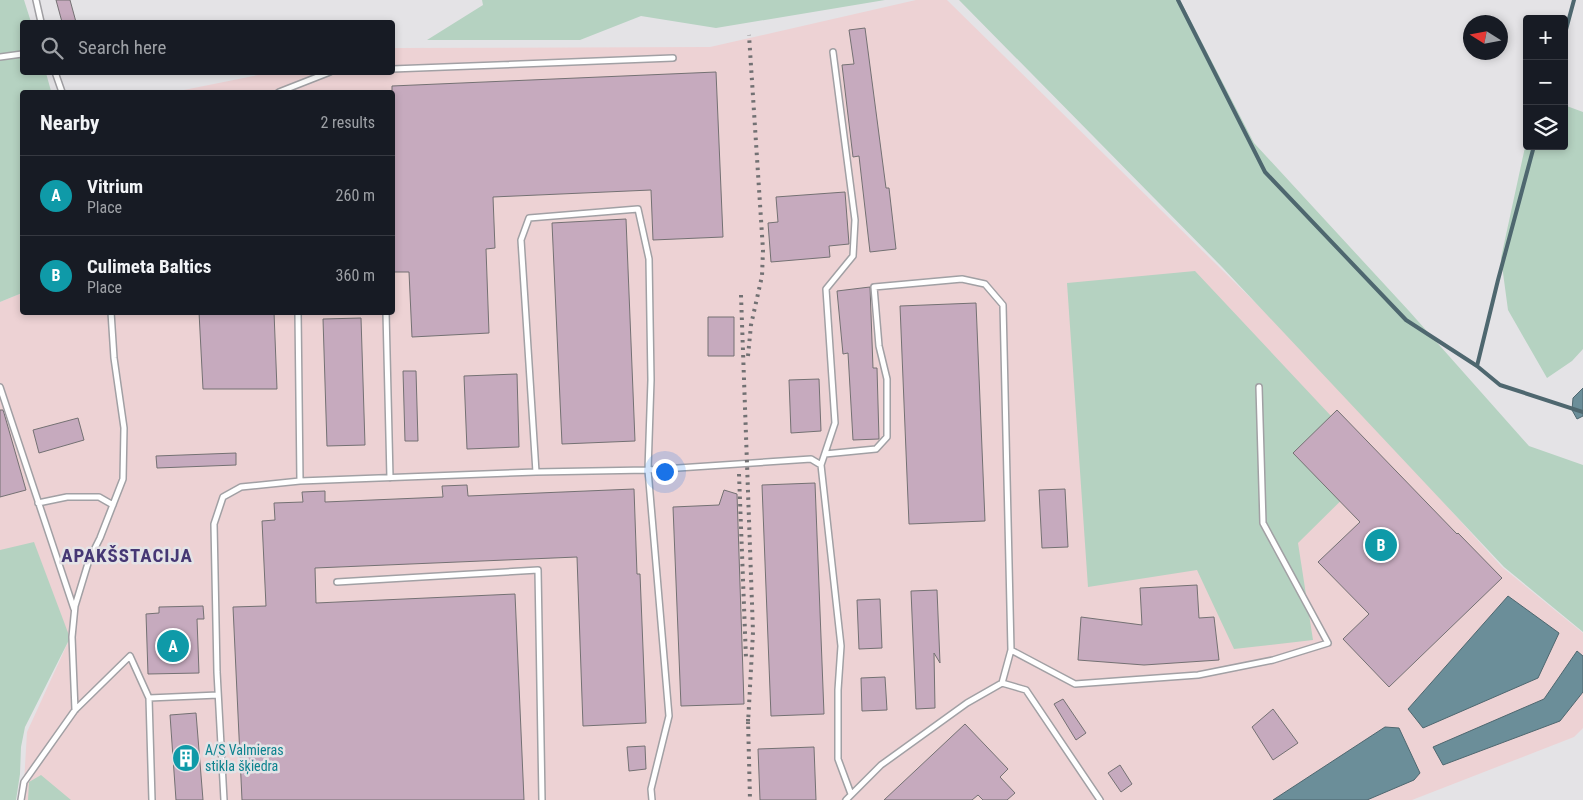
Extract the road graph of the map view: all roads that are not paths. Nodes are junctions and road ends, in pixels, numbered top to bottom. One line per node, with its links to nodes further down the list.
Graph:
1 (36, 0): 2 (lane)
2 (41, 20)
3 (833, 52): 17 (lane)
4 (20, 54): 5 (lane)
5 (0, 57)
6 (672, 58): 7 (lane)
7 (395, 69)
8 (56, 75): 10 (lane)
9 (322, 75): 11 (lane)
10 (61, 90)
11 (284, 90)
12 (111, 315): 24 (lane)
13 (298, 315): 22 (lane)
14 (386, 315): 21 (lane)
15 (0, 387): 23 (lane)
16 (1259, 387): 27 (lane)
17 (825, 454): 18 (lane); 27 (lane)
18 (821, 465): 19 (lane); 32 (lane)
19 (648, 470): 20 (lane); 20 (lane); 37 (lane)
20 (536, 472): 21 (lane)
21 (390, 478): 22 (lane)
22 (300, 481): 29 (lane)
23 (38, 503): 24 (lane); 26 (lane)
24 (113, 505): 26 (lane)
25 (337, 582): 36 (lane)
26 (75, 612): 31 (lane)
27 (1011, 650): 28 (lane)
28 (1002, 683): 32 (lane); 39 (lane)
29 (218, 695): 30 (lane); 35 (lane)
30 (150, 698): 31 (lane); 34 (lane)
31 (75, 710): 33 (lane)
32 (851, 794): 38 (lane)
33 (21, 800)
34 (152, 800)
35 (224, 800)
36 (542, 800)
37 (652, 800)
38 (846, 800)
39 (1100, 800)

